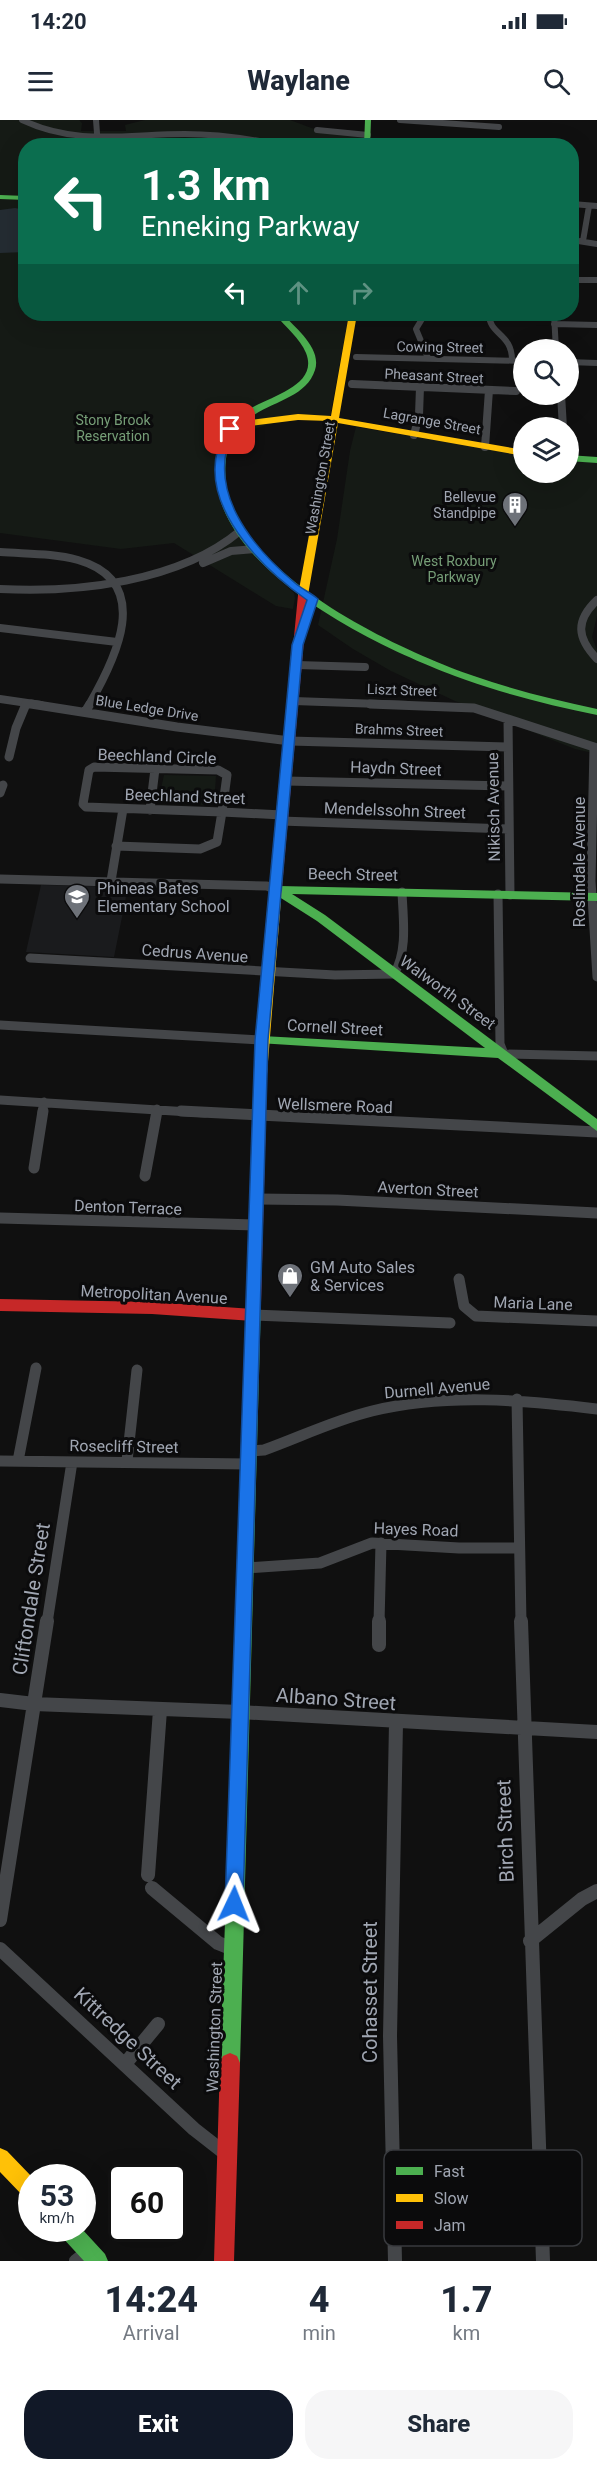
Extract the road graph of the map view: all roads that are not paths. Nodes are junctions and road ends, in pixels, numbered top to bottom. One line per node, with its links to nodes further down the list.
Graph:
1 (22, 120): 9 (street)
2 (96, 120): 8 (street)
3 (368, 120): 11 (main road)
4 (376, 120): 12 (main road)
5 (400, 120): 6 (street)
6 (499, 128)
7 (317, 130): 10 (street)
8 (98, 133)
9 (247, 138)
10 (353, 138)
11 (370, 138)
12 (372, 138)
13 (0, 197): 14 (main road)
14 (18, 198)
15 (579, 205): 16 (street)
16 (590, 206): 17 (street); 19 (street)
17 (597, 206)
18 (579, 241): 19 (street)
19 (583, 241): 20 (street)
20 (597, 244)
21 (579, 280): 22 (street)
22 (597, 280)
23 (284, 321): 41 (main road)
24 (352, 321): 40 (main road, Washington Street)
25 (362, 321): 31 (main road, Washington Street)
26 (421, 321): 32 (street)
27 (489, 321): 33 (street)
28 (554, 324): 29 (street); 30 (street)
29 (597, 325)
30 (555, 339)
31 (356, 357): 32 (street, Cowing Street); 36 (main road, Washington Street)
32 (428, 358): 33 (street, Cowing Street)
33 (512, 360)
34 (579, 362): 35 (street)
35 (597, 363)
36 (352, 384): 37 (street, Pheasant Street); 40 (main road, Washington Street)
37 (420, 387): 38 (street, Pheasant Street); 42 (street)
38 (489, 390): 39 (street, Pheasant Street); 43 (street)
39 (513, 391)
40 (340, 421): 41 (main road, Lagrange Street); 42 (main road, Lagrange Street); 51 (main road, Washington Street); 54 (main road, Washington Street)
41 (235, 426): 47 (main road)
42 (414, 435): 43 (main road, Lagrange Street)
43 (484, 447): 44 (main road, Lagrange Street)
44 (513, 451)
45 (579, 460): 46 (main road)
46 (597, 461)
47 (240, 531): 49 (main road); 50 (street)
48 (0, 552): 52 (street)
49 (258, 553): 50 (street); 51 (main road); 54 (main road)
50 (176, 568): 52 (street)
51 (309, 571): 54 (main road, Washington Street)
52 (111, 582): 53 (street); 57 (street)
53 (0, 589)
54 (308, 596): 60 (main road, Washington Street); 60 (main road, Washington Street); 68 (main road)
55 (597, 600): 58 (street)
56 (0, 627): 57 (street)
57 (117, 642): 67 (street)
58 (584, 644): 59 (street); 61 (street)
59 (597, 644)
60 (297, 645): 62 (main road, Washington Street)
61 (597, 659)
62 (297, 665): 63 (street); 65 (main road, Washington Street)
63 (365, 667)
64 (0, 699): 66 (street, Blue Ledge Drive)
65 (294, 701): 69 (street, Liszt Street); 70 (main road, Washington Street)
66 (26, 704): 67 (street, Blue Ledge Drive); 73 (street)
67 (85, 712): 70 (street, Blue Ledge Drive)
68 (597, 712)
69 (508, 719): 71 (street, Nikisch Avenue); 72 (street)
70 (290, 741): 71 (street, Brahms Street); 75 (main road, Washington Street)
71 (507, 747): 76 (street, Nikisch Avenue)
72 (596, 748): 89 (street, Roslindale Avenue)
73 (9, 757)
74 (155, 769): 77 (street, Beechland Circle); 79 (street); 80 (street, Beechland Circle)
75 (286, 781): 76 (street, Haydn Street); 81 (main road, Washington Street)
76 (507, 786): 82 (street, Nikisch Avenue)
77 (86, 807): 78 (street, Beechland Street)
78 (123, 809): 79 (street, Beechland Street); 83 (street)
79 (150, 810): 80 (street, Beechland Street)
80 (222, 813): 81 (street, Beechland Street); 83 (street)
81 (282, 818): 82 (street, Mendelssohn Street); 86 (main road, Washington Street)
82 (508, 829): 88 (street, Nikisch Avenue)
83 (116, 846): 85 (street)
84 (0, 879): 85 (street, Beech Street)
85 (111, 881): 86 (street, Beech Street)
86 (277, 890): 87 (main road, Beech Street); 91 (main road, Washington Street); 92 (main road, Walworth Street)
87 (402, 892): 88 (main road, Beech Street); 92 (street)
88 (504, 895): 89 (main road, Beech Street); 96 (street, Nikisch Avenue)
89 (595, 897): 93 (street, Roslindale Avenue)
90 (30, 958): 91 (street, Cedrus Avenue)
91 (270, 972): 92 (street, Cedrus Avenue); 95 (main road, Washington Street)
92 (394, 974): 96 (main road, Walworth Street)
93 (597, 977)
94 (0, 1025): 95 (street, Cornell Street)
95 (262, 1040): 96 (main road, Cornell Street); 101 (main road, Washington Street)
96 (504, 1054): 97 (street, Cornell Street); 102 (main road, Walworth Street)
97 (597, 1056)
98 (0, 1100): 99 (street, Wellsmere Road)
99 (44, 1102): 100 (street, Wellsmere Road); 104 (street)
100 (157, 1109): 101 (street, Wellsmere Road); 105 (street)
101 (260, 1116): 103 (street, Wellsmere Road); 106 (main road, Washington Street)
102 (597, 1126)
103 (597, 1132)
104 (34, 1168)
105 (145, 1176)
106 (258, 1198): 107 (street, Averton Street); 109 (main road, Washington Street)
107 (597, 1213)
108 (0, 1218): 109 (street, Denton Terrace)
109 (256, 1225): 112 (main road, Washington Street)
110 (459, 1279): 113 (street, Maria Lane)
111 (0, 1305): 112 (main road, Metropolitan Avenue)
112 (253, 1315): 114 (street, Metropolitan Avenue); 119 (main road, Washington Street)
113 (597, 1321)
114 (450, 1323)
115 (36, 1368): 121 (street)
116 (137, 1370): 122 (street)
117 (517, 1399): 118 (street, Durnell Avenue); 119 (street, Durnell Avenue); 125 (street, Birch Street)
118 (597, 1408)
119 (249, 1458): 122 (street, Rosecliff Street); 126 (main road, Washington Street)
120 (0, 1461): 121 (street, Rosecliff Street)
121 (18, 1461): 123 (street, Rosecliff Street)
122 (127, 1461): 123 (street, Rosecliff Street)
123 (72, 1462): 129 (street, Cliftondale Street)
124 (381, 1543): 125 (street, Hayes Road); 126 (street, Hayes Road); 127 (street)
125 (519, 1548): 133 (street, Birch Street)
126 (245, 1568): 131 (main road, Washington Street)
127 (379, 1645)
128 (0, 1700): 129 (street, Albano Street)
129 (34, 1704): 130 (street, Albano Street); 136 (street, Cliftondale Street)
130 (160, 1710): 131 (street, Albano Street); 139 (street)
131 (240, 1712): 132 (street, Albano Street); 139 (main road, Washington Street)
132 (396, 1723): 133 (street, Albano Street); 142 (street, Cohasset Street)
133 (523, 1730): 134 (street, Albano Street); 137 (street, Birch Street)
134 (597, 1732)
135 (597, 1892): 137 (street)
136 (0, 1920)
137 (530, 1941): 143 (street, Birch Street)
138 (0, 1949): 141 (street, Kittredge Street)
139 (233, 1949): 144 (main road, Washington Street)
140 (158, 2024): 141 (street)
141 (125, 2064): 144 (street, Kittredge Street)
142 (393, 2150)
143 (538, 2150)
144 (227, 2156): 152 (main road, Washington Street)
145 (0, 2158): 146 (main road)
146 (18, 2177)
147 (80, 2242): 150 (main road)
148 (395, 2246): 153 (street, Cohasset Street)
149 (542, 2246): 154 (street, Birch Street)
150 (93, 2256): 151 (street)
151 (76, 2261)
152 (224, 2261)
153 (395, 2261)
154 (543, 2261)

